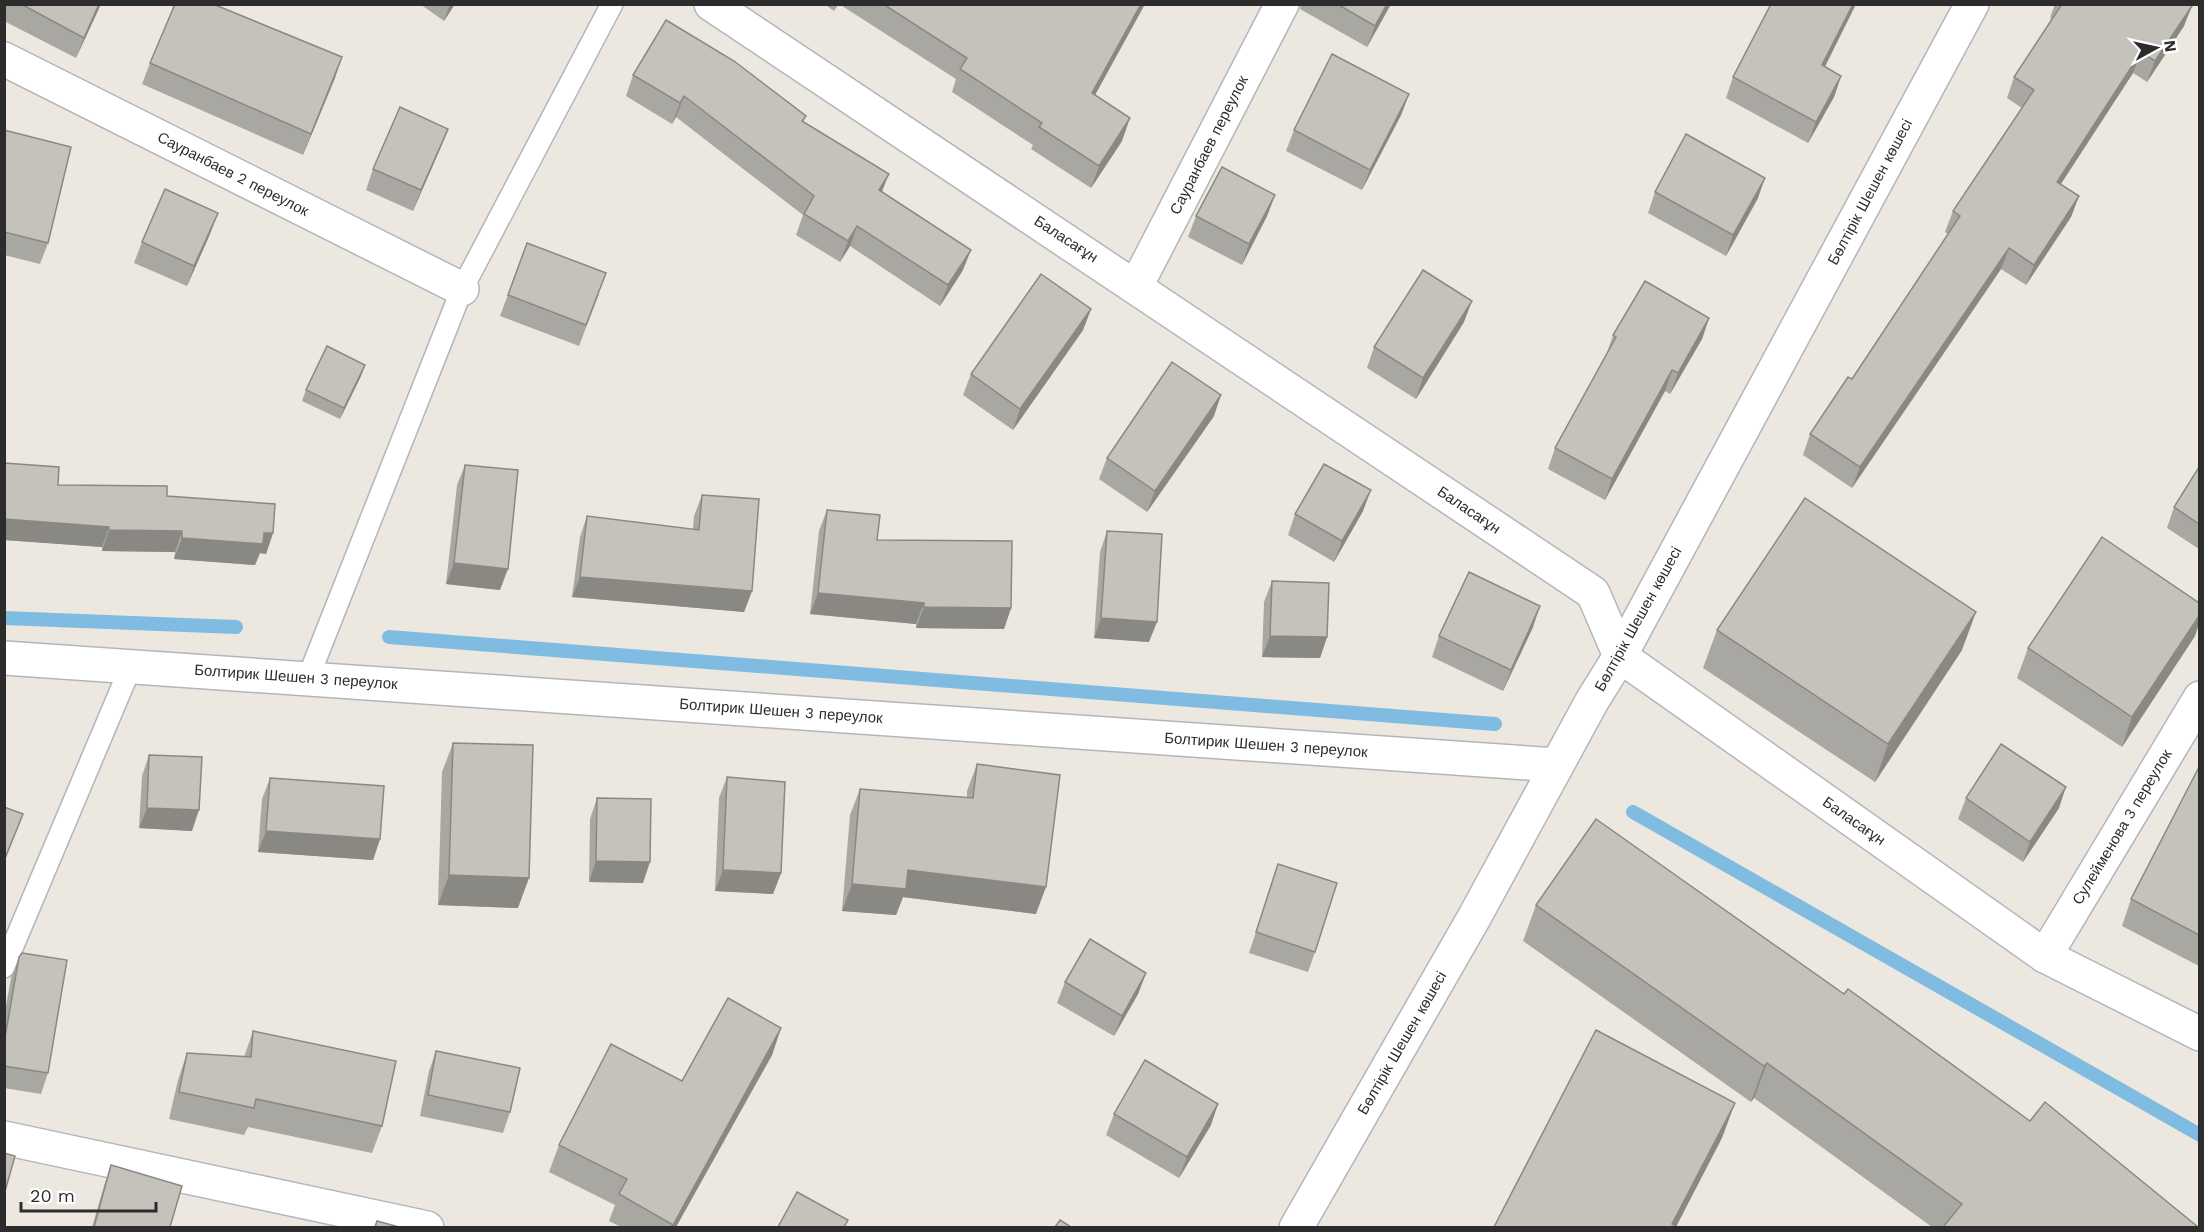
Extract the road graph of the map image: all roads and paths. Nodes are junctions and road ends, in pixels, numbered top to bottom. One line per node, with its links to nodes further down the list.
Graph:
1 (612, 4): 7 (lane)
2 (711, 4): 6 (street, Баласағұн)
3 (1282, 4): 6 (street, Сауранбаев переулок)
4 (1972, 4): 8 (street, Бөлтірік Шешен көшесі)
5 (4, 59): 7 (street, Сауранбаев 2 переулок)
6 (1136, 286): 8 (street, Баласағұн)
7 (462, 289): 11 (lane)
8 (1620, 656): 13 (street, Бөлтірік Шешен көшесі); 14 (street, Баласағұн)
9 (4, 658): 10 (street, Болтирик Шешен 3 переулок)
10 (132, 666): 11 (street, Болтирик Шешен 3 переулок); 15 (lane)
11 (308, 678): 13 (street, Болтирик Шешен 3 переулок)
12 (2199, 698): 14 (street, Сулейменова 3 переулок)
13 (1557, 765): 19 (street, Бөлтірік Шешен көшесі)
14 (2045, 956): 16 (street, Баласағұн)
15 (4, 967)
16 (2199, 1034)
17 (4, 1138): 18 (street)
18 (427, 1227)
19 (1296, 1227)

